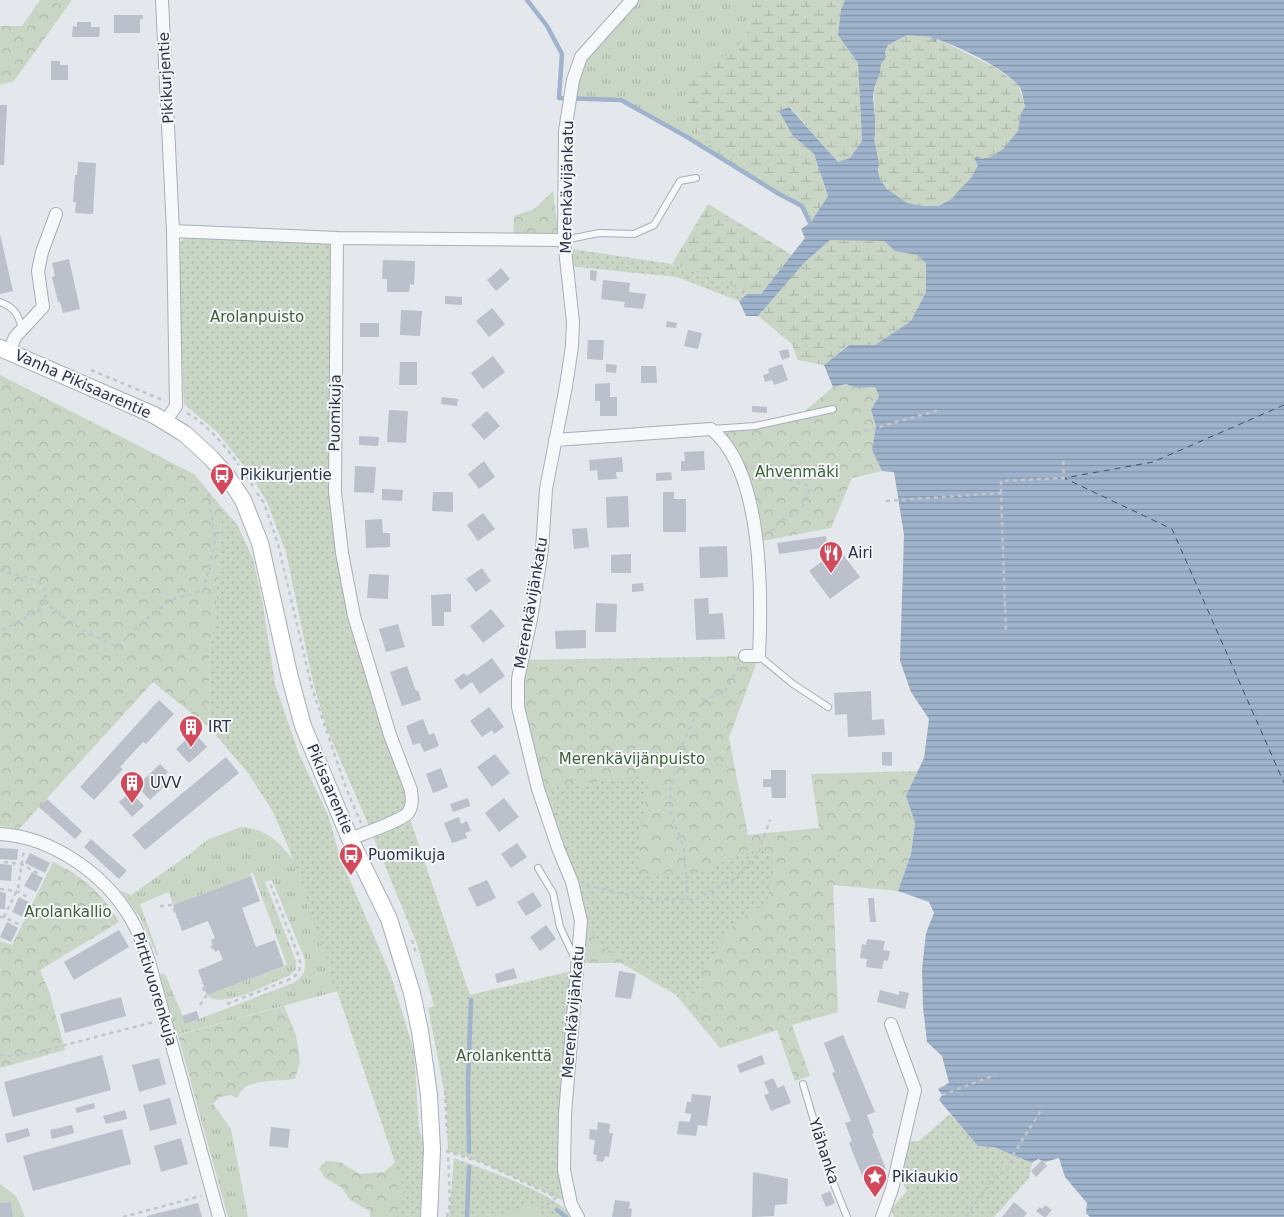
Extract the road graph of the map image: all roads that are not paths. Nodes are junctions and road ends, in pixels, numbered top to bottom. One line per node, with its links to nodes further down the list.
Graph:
1 (162, 0): 5 (street, Pikikurjentie)
2 (632, 0): 7 (street, Merenkävijänkatu)
3 (696, 178): 7 (lane)
4 (56, 214): 9 (street)
5 (173, 231): 6 (street); 12 (street, Pikikurjentie)
6 (337, 238): 7 (street); 19 (street, Puomikuja)
7 (564, 240): 14 (street, Merenkävijänkatu)
8 (0, 302): 9 (lane)
9 (22, 328): 10 (street)
10 (4, 350): 12 (street, Vanha Pikisaarentie)
11 (833, 409): 13 (lane)
12 (165, 422): 19 (street, Pikisaarentie)
13 (711, 429): 14 (street); 16 (street)
14 (555, 440): 21 (street, Merenkävijänkatu)
15 (745, 656): 16 (street)
16 (759, 656): 17 (lane)
17 (828, 707)
18 (0, 834): 24 (street, Pirttivuorenkuja)
19 (350, 839): 25 (street, Pikisaarentie)
20 (538, 868): 21 (lane)
21 (576, 963): 26 (street, Merenkävijänkatu)
22 (891, 1024): 28 (street)
23 (803, 1084): 27 (lane, Ylähanka)
24 (219, 1217)
25 (430, 1217)
26 (578, 1217)
27 (847, 1217)
28 (882, 1217)

